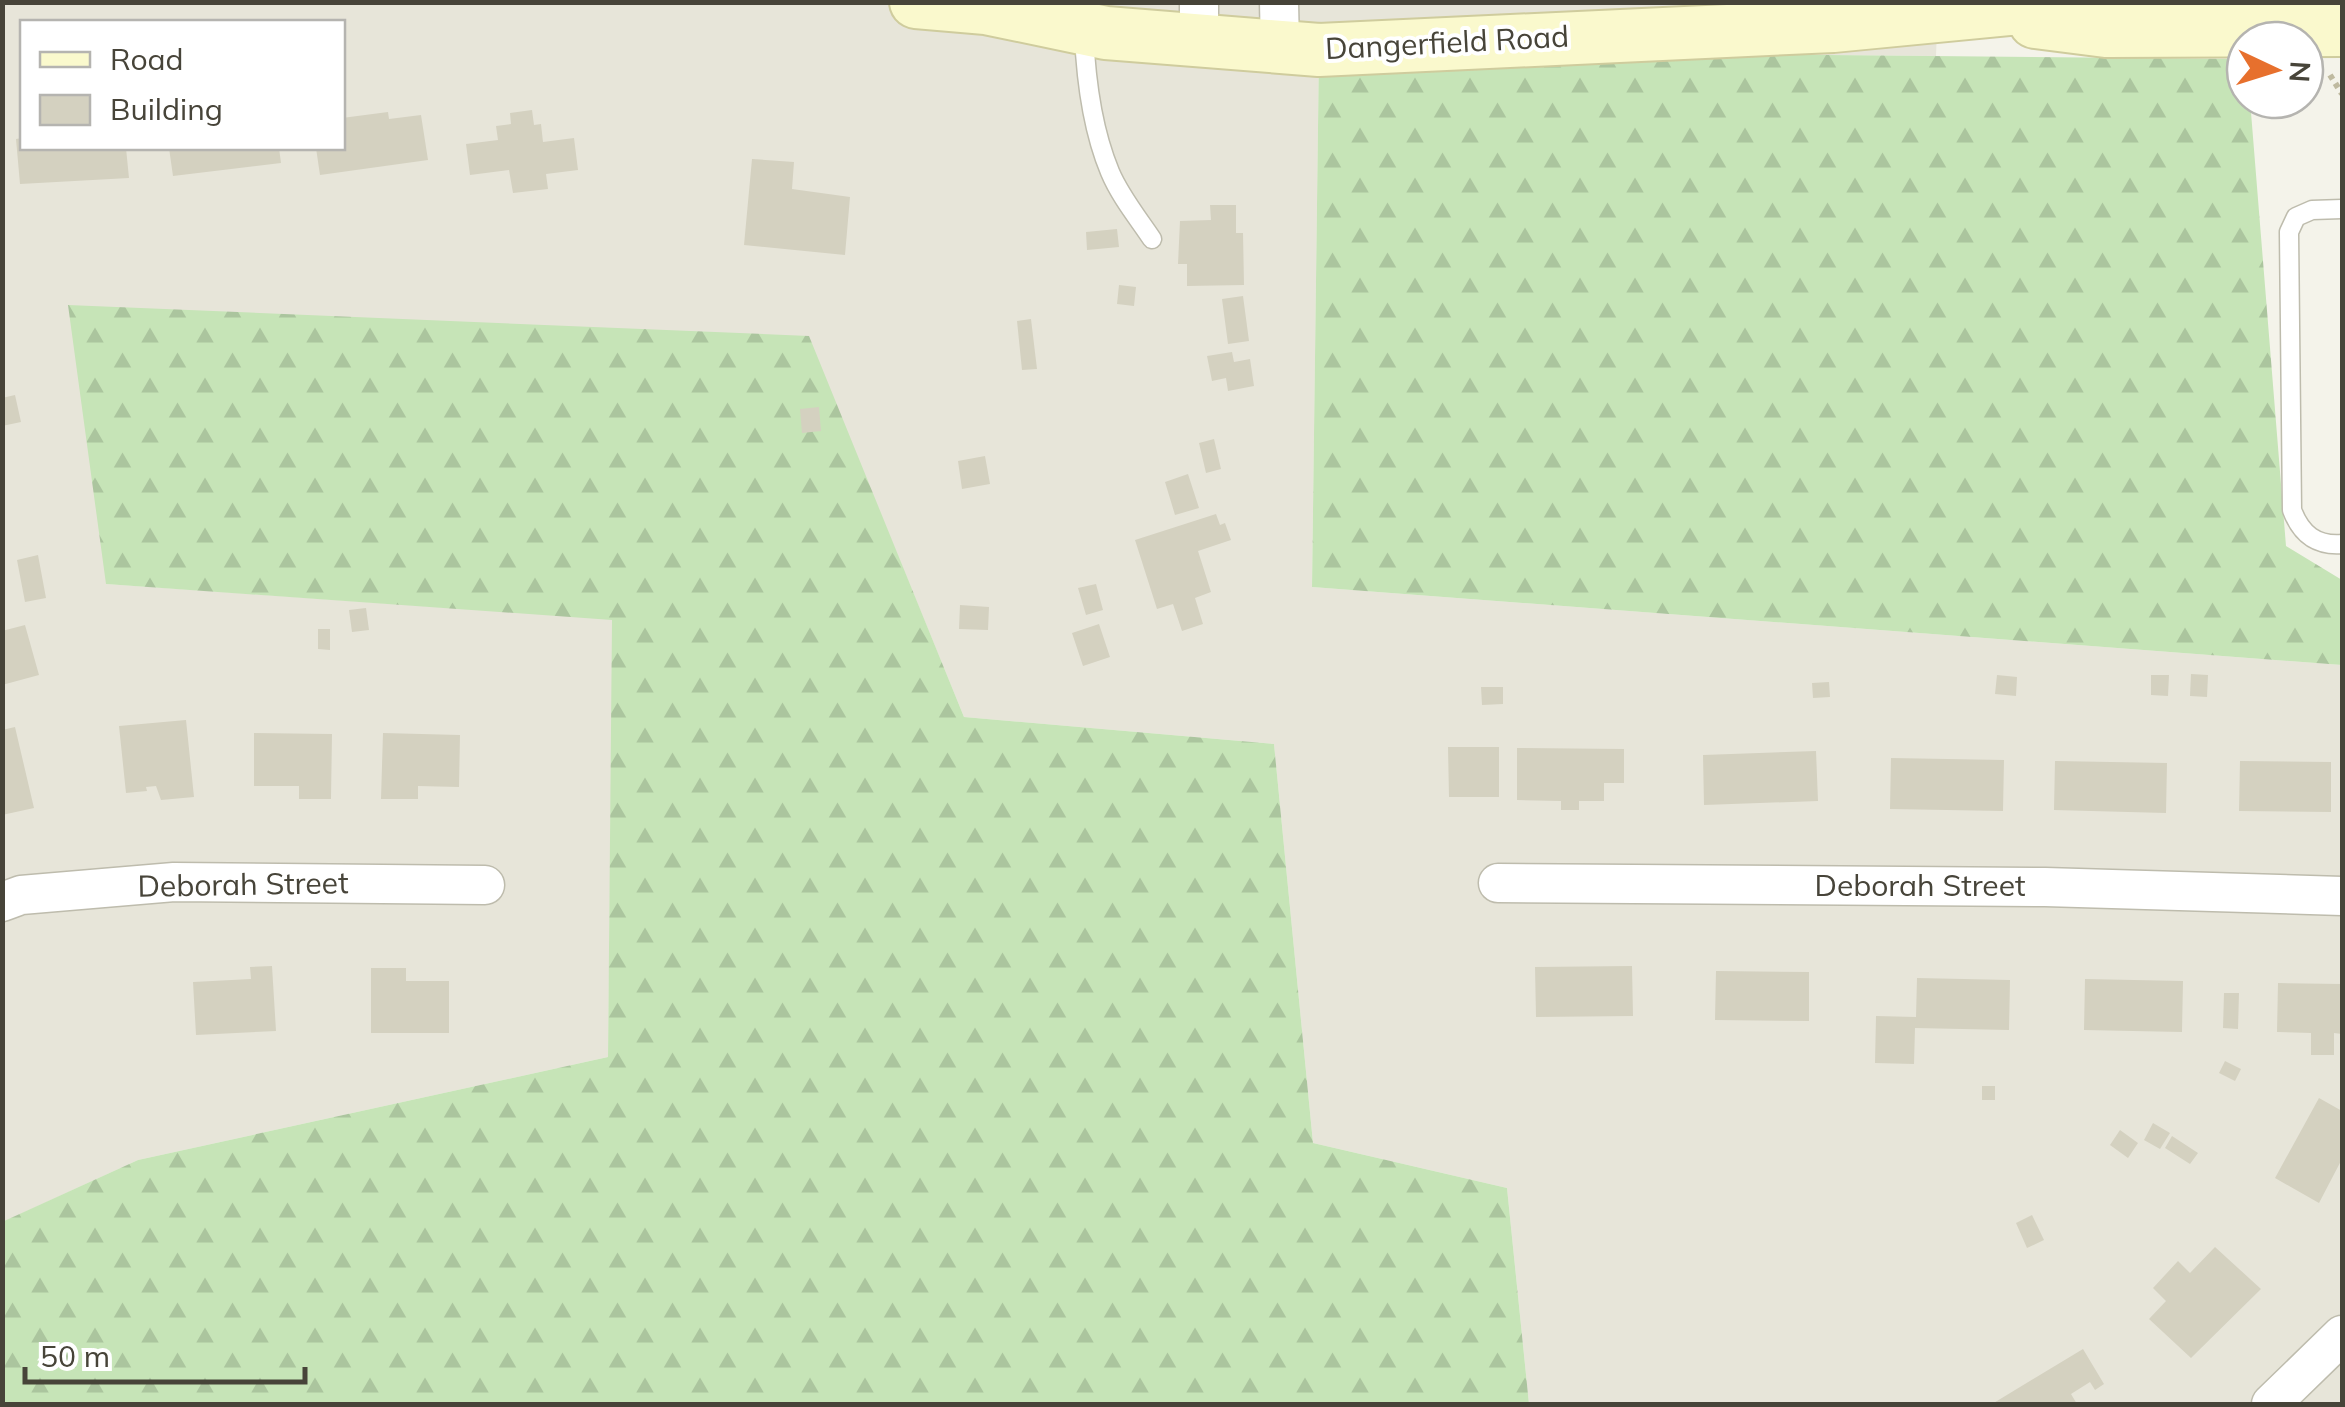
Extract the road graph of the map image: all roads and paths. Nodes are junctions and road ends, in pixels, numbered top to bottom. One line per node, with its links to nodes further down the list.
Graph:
1 (916, 2): 6 (street, Dangerfield Road)
2 (2081, 2): 3 (street, Dangerfield Road)
3 (1982, 14): 5 (street, Dangerfield Road); 7 (street, Dangerfield Road)
4 (1199, 22): 5 (street, Dangerfield Road); 6 (street, Dangerfield Road)
5 (1280, 25)
6 (1084, 29): 10 (lane)
7 (2335, 50): 8 (path)
8 (2342, 94)
9 (2342, 209): 11 (lane)
10 (1152, 239)
11 (2342, 544)
12 (1498, 883): 14 (street, Deborah Street)
13 (485, 885): 15 (street, Deborah Street)
14 (2342, 896)
15 (2, 902)
16 (2342, 1335): 17 (street)
17 (2271, 1404)

